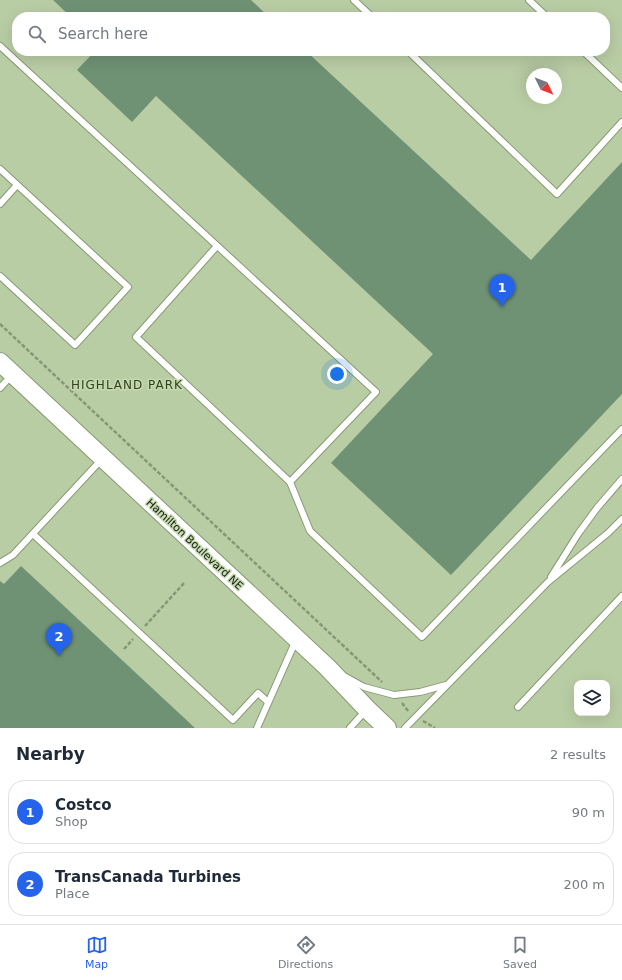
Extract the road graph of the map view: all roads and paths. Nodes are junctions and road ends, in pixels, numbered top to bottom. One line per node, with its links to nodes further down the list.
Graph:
1 (354, 0): 3 (lane)
2 (529, 0): 4 (lane)
3 (367, 12)
4 (542, 12)
5 (0, 46): 13 (lane)
6 (413, 56): 9 (lane)
7 (588, 56): 8 (lane)
8 (622, 88)
9 (622, 122)
10 (0, 169): 11 (lane)
11 (18, 185): 12 (lane); 14 (lane)
12 (0, 204)
13 (217, 246): 22 (lane); 22 (lane)
14 (0, 276)
15 (0, 324): 34 (path)
16 (0, 362): 17 (street, Hamilton Boulevard NE)
17 (13, 374): 18 (lane); 20 (street, Hamilton Boulevard NE)
18 (0, 388)
19 (622, 429): 22 (lane)
20 (103, 458): 24 (lane); 30 (street, Hamilton Boulevard NE)
21 (622, 479): 27 (lane)
22 (290, 482)
23 (622, 519): 27 (lane)
24 (33, 534): 25 (lane); 29 (lane)
25 (0, 563)
26 (185, 582): 29 (path)
27 (548, 582): 33 (lane)
28 (622, 596): 36 (lane)
29 (139, 633): 31 (path); 35 (lane)
30 (297, 639): 32 (street, Hamilton Boulevard NE); 35 (lane)
31 (124, 649)
32 (327, 667): 34 (lane); 37 (street, Hamilton Boulevard NE)
33 (448, 685): 34 (lane); 38 (lane)
34 (394, 695): 38 (path)
35 (268, 702): 39 (lane)
36 (518, 707)
37 (367, 709): 40 (lane); 41 (street, Hamilton Boulevard NE)
38 (416, 716): 42 (lane); 43 (path)
39 (257, 728)
40 (350, 728)
41 (388, 728)
42 (405, 728)
43 (435, 728)

